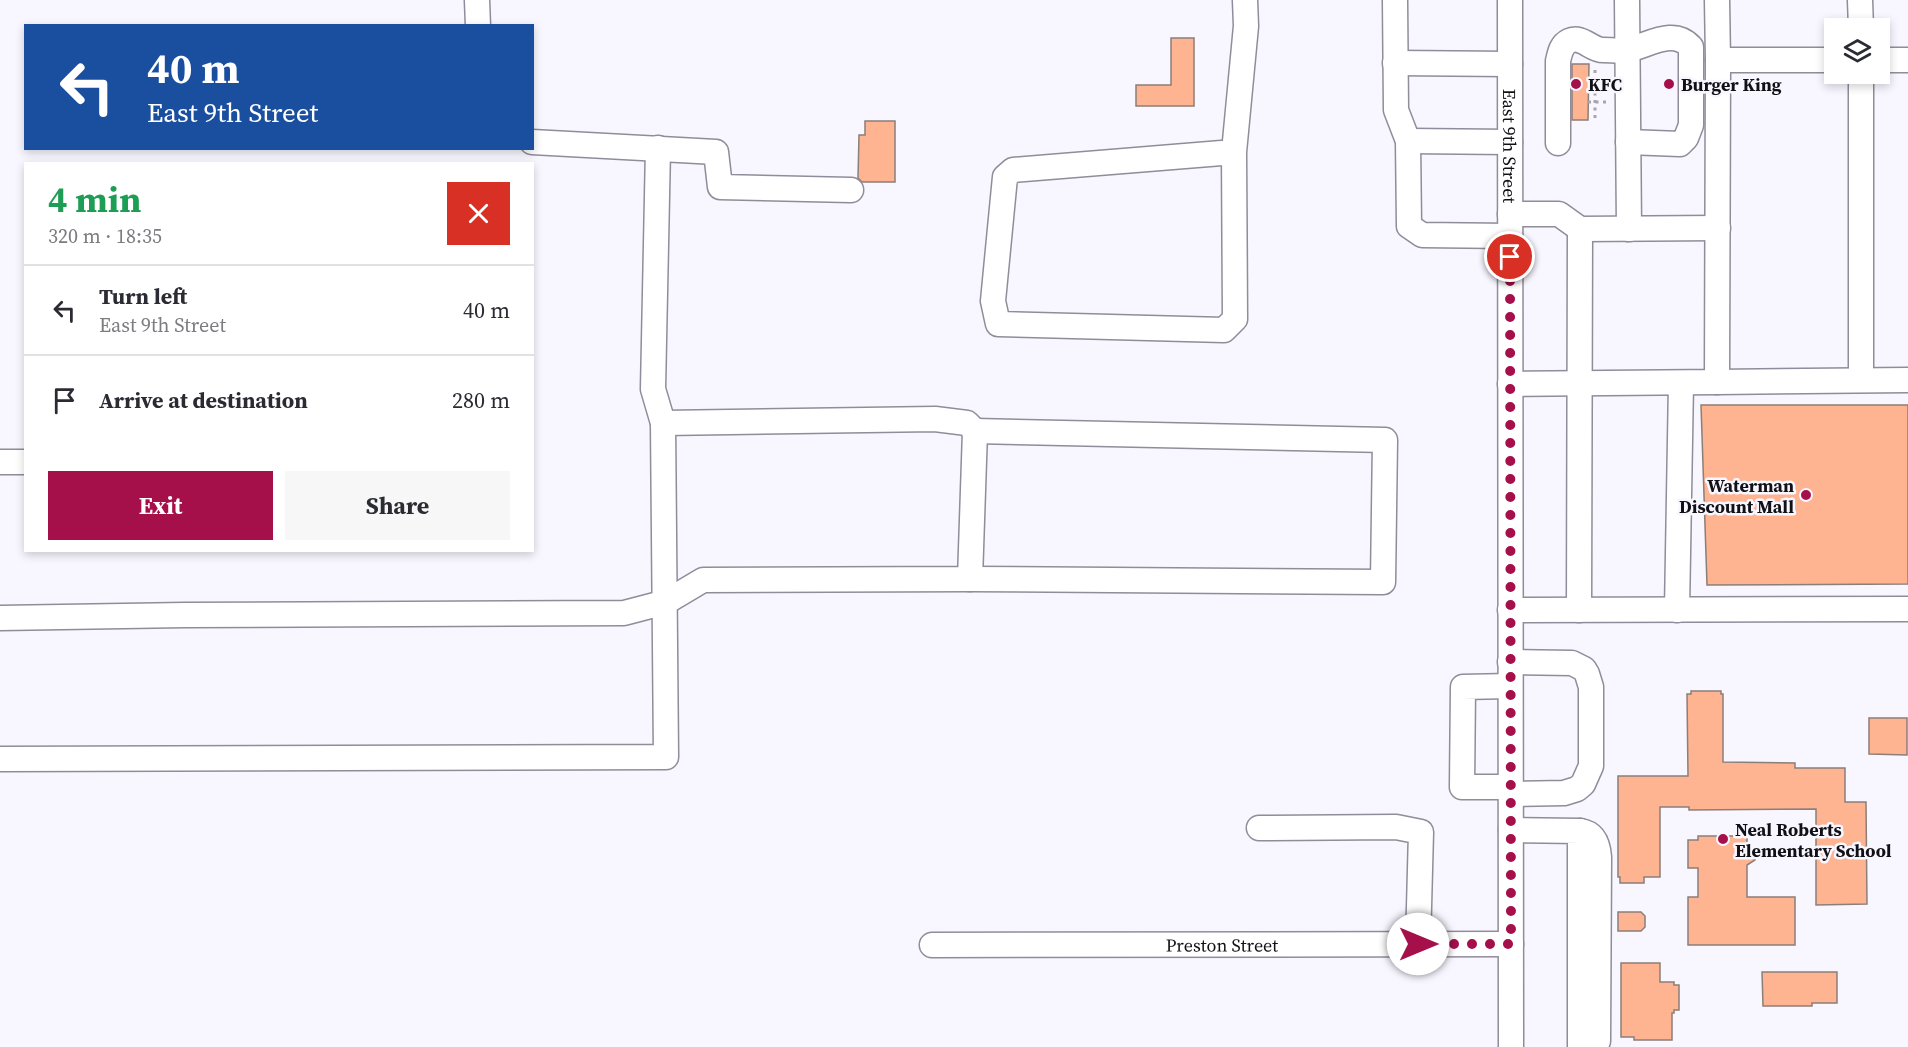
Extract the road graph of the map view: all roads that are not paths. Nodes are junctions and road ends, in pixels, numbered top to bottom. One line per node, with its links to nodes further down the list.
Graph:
1 (477, 0): 9 (street)
2 (1245, 0): 24 (street)
3 (1395, 0): 15 (street)
4 (1510, 0): 16 (street, East 9th Street)
5 (1627, 0): 10 (street)
6 (1717, 0): 11 (street)
7 (1860, 0): 8 (street)
8 (1861, 18)
9 (478, 24)
10 (1626, 50): 21 (street); 21 (street); 22 (street)
11 (1718, 60): 12 (street); 29 (street)
12 (1824, 60)
13 (1890, 60): 14 (street)
14 (1908, 60)
15 (1395, 63): 16 (street); 18 (street)
16 (1510, 64): 20 (street, East 9th Street)
17 (1861, 84): 30 (street)
18 (1408, 141): 20 (street); 26 (street)
19 (534, 142): 23 (street)
20 (1510, 142): 26 (street, East 9th Street)
21 (1628, 142): 28 (street)
22 (1558, 143)
23 (658, 148): 25 (street); 36 (street)
24 (1234, 152): 24 (street)
25 (851, 190)
26 (1510, 225): 27 (street); 34 (street, East 9th Street)
27 (1580, 228): 28 (street); 35 (street)
28 (1629, 228): 29 (street)
29 (1719, 228): 32 (street)
30 (1861, 380): 31 (street); 32 (street)
31 (1908, 380)
32 (1717, 382): 33 (street)
33 (1681, 383): 35 (street); 45 (street)
34 (1510, 384): 35 (street); 43 (street, East 9th Street)
35 (1580, 384): 44 (street)
36 (663, 423): 37 (street); 41 (street)
37 (975, 431): 40 (street); 40 (street)
38 (0, 462): 39 (street)
39 (24, 462)
40 (970, 579): 41 (street)
41 (666, 602): 46 (street); 49 (street)
42 (1908, 609): 45 (street)
43 (1510, 610): 44 (street); 47 (street, East 9th Street)
44 (1579, 610): 45 (street)
45 (1677, 610)
46 (0, 618)
47 (1510, 662): 48 (street, East 9th Street); 50 (street)
48 (1510, 686): 50 (street, East 9th Street); 50 (street)
49 (0, 759)
50 (1511, 791): 52 (street, East 9th Street)
51 (1259, 828): 54 (street)
52 (1511, 830): 53 (street); 55 (street, East 9th Street)
53 (1580, 831): 58 (street); 59 (street)
54 (1418, 944): 55 (street, Preston Street); 56 (street, Preston Street)
55 (1511, 944): 57 (street, East 9th Street)
56 (932, 945)
57 (1511, 1047)
58 (1580, 1047)
59 (1590, 1047)

